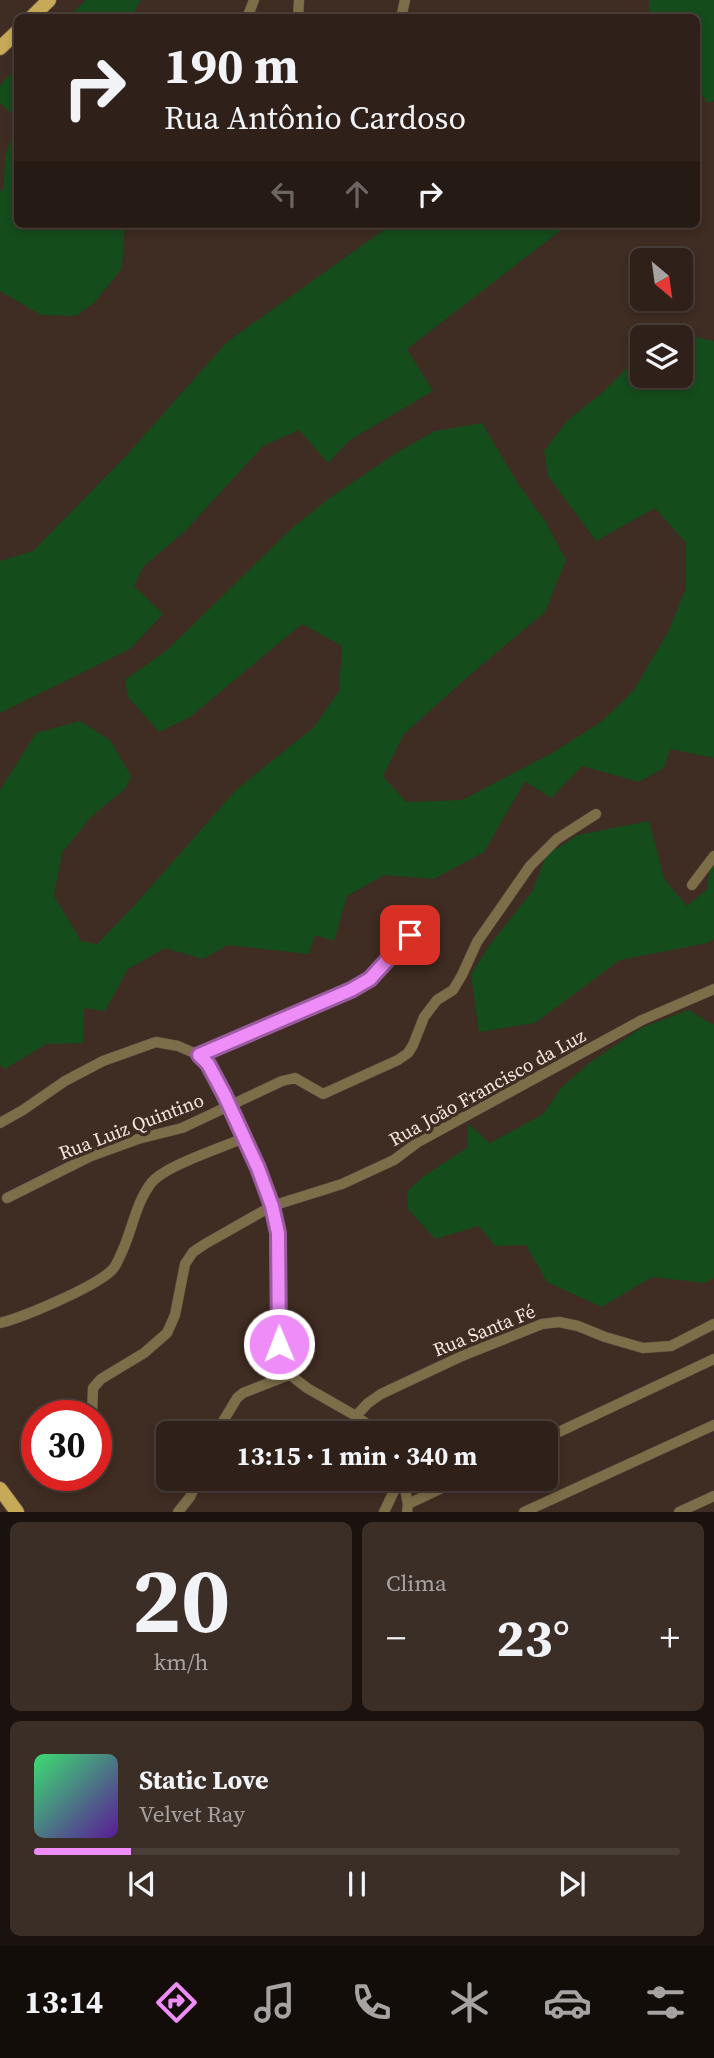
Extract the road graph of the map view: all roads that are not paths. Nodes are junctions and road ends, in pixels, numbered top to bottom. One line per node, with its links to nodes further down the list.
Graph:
1 (49, 0): 2 (main road)
2 (35, 14)
3 (14, 35): 4 (main road)
4 (0, 48)
5 (596, 814): 11 (street, Rua Luiz Quintino)
6 (714, 856): 7 (street)
7 (692, 885)
8 (410, 935): 10 (street)
9 (714, 989): 15 (street, Rua João Francisco da Luz)
10 (199, 1055): 11 (street); 12 (street)
11 (230, 1107): 13 (street); 14 (street, Rua Luiz Quintino)
12 (0, 1123)
13 (244, 1138): 15 (street); 16 (street)
14 (7, 1198)
15 (272, 1206): 19 (street); 20 (street, Rua João Francisco da Luz)
16 (0, 1323)
17 (714, 1324): 21 (street, Rua Santa Fé)
18 (714, 1359): 25 (street)
19 (289, 1375): 21 (street); 22 (street)
20 (93, 1400)
21 (356, 1416): 23 (street)
22 (223, 1421)
23 (363, 1421)
24 (714, 1425): 35 (street)
25 (558, 1432)
26 (0, 1489): 32 (main road)
27 (193, 1491): 33 (street)
28 (394, 1491): 34 (street)
29 (439, 1491): 31 (street)
30 (714, 1496): 36 (street)
31 (407, 1508)
32 (17, 1512)
33 (178, 1512)
34 (384, 1512)
35 (524, 1512)
36 (679, 1512)

